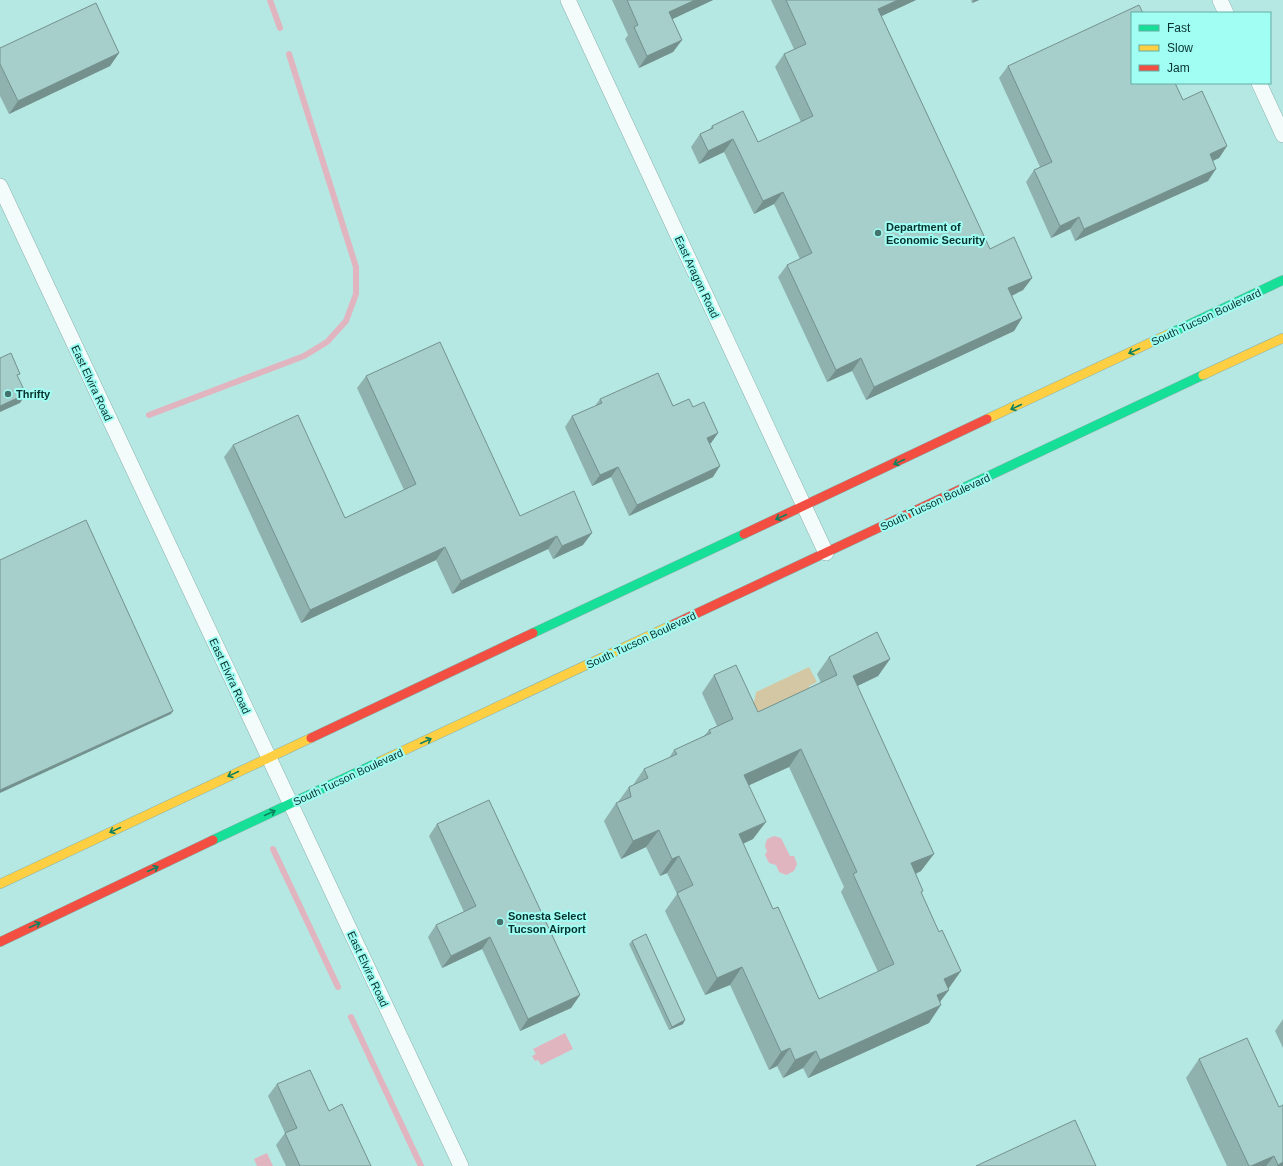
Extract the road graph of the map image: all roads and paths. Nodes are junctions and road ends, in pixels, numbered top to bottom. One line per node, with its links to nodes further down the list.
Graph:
1 (568, 0): 9 (street, East Aragon Road)
2 (1220, 0): 3 (street)
3 (1226, 12)
4 (1259, 84): 5 (street)
5 (1283, 134)
6 (0, 186): 11 (street, East Elvira Road)
7 (1283, 280): 9 (main road, South Tucson Boulevard, one-way to 9)
8 (1283, 338): 10 (main road, South Tucson Boulevard)
9 (805, 506): 10 (street, East Aragon Road); 11 (main road, South Tucson Boulevard, one-way to 11)
10 (826, 553): 12 (main road, South Tucson Boulevard, one-way to 10)
11 (268, 758): 12 (street, East Elvira Road); 13 (main road, South Tucson Boulevard, one-way to 13)
12 (291, 804): 14 (main road, South Tucson Boulevard, one-way to 12); 15 (street, East Elvira Road)
13 (0, 884)
14 (0, 942)
15 (460, 1166)

